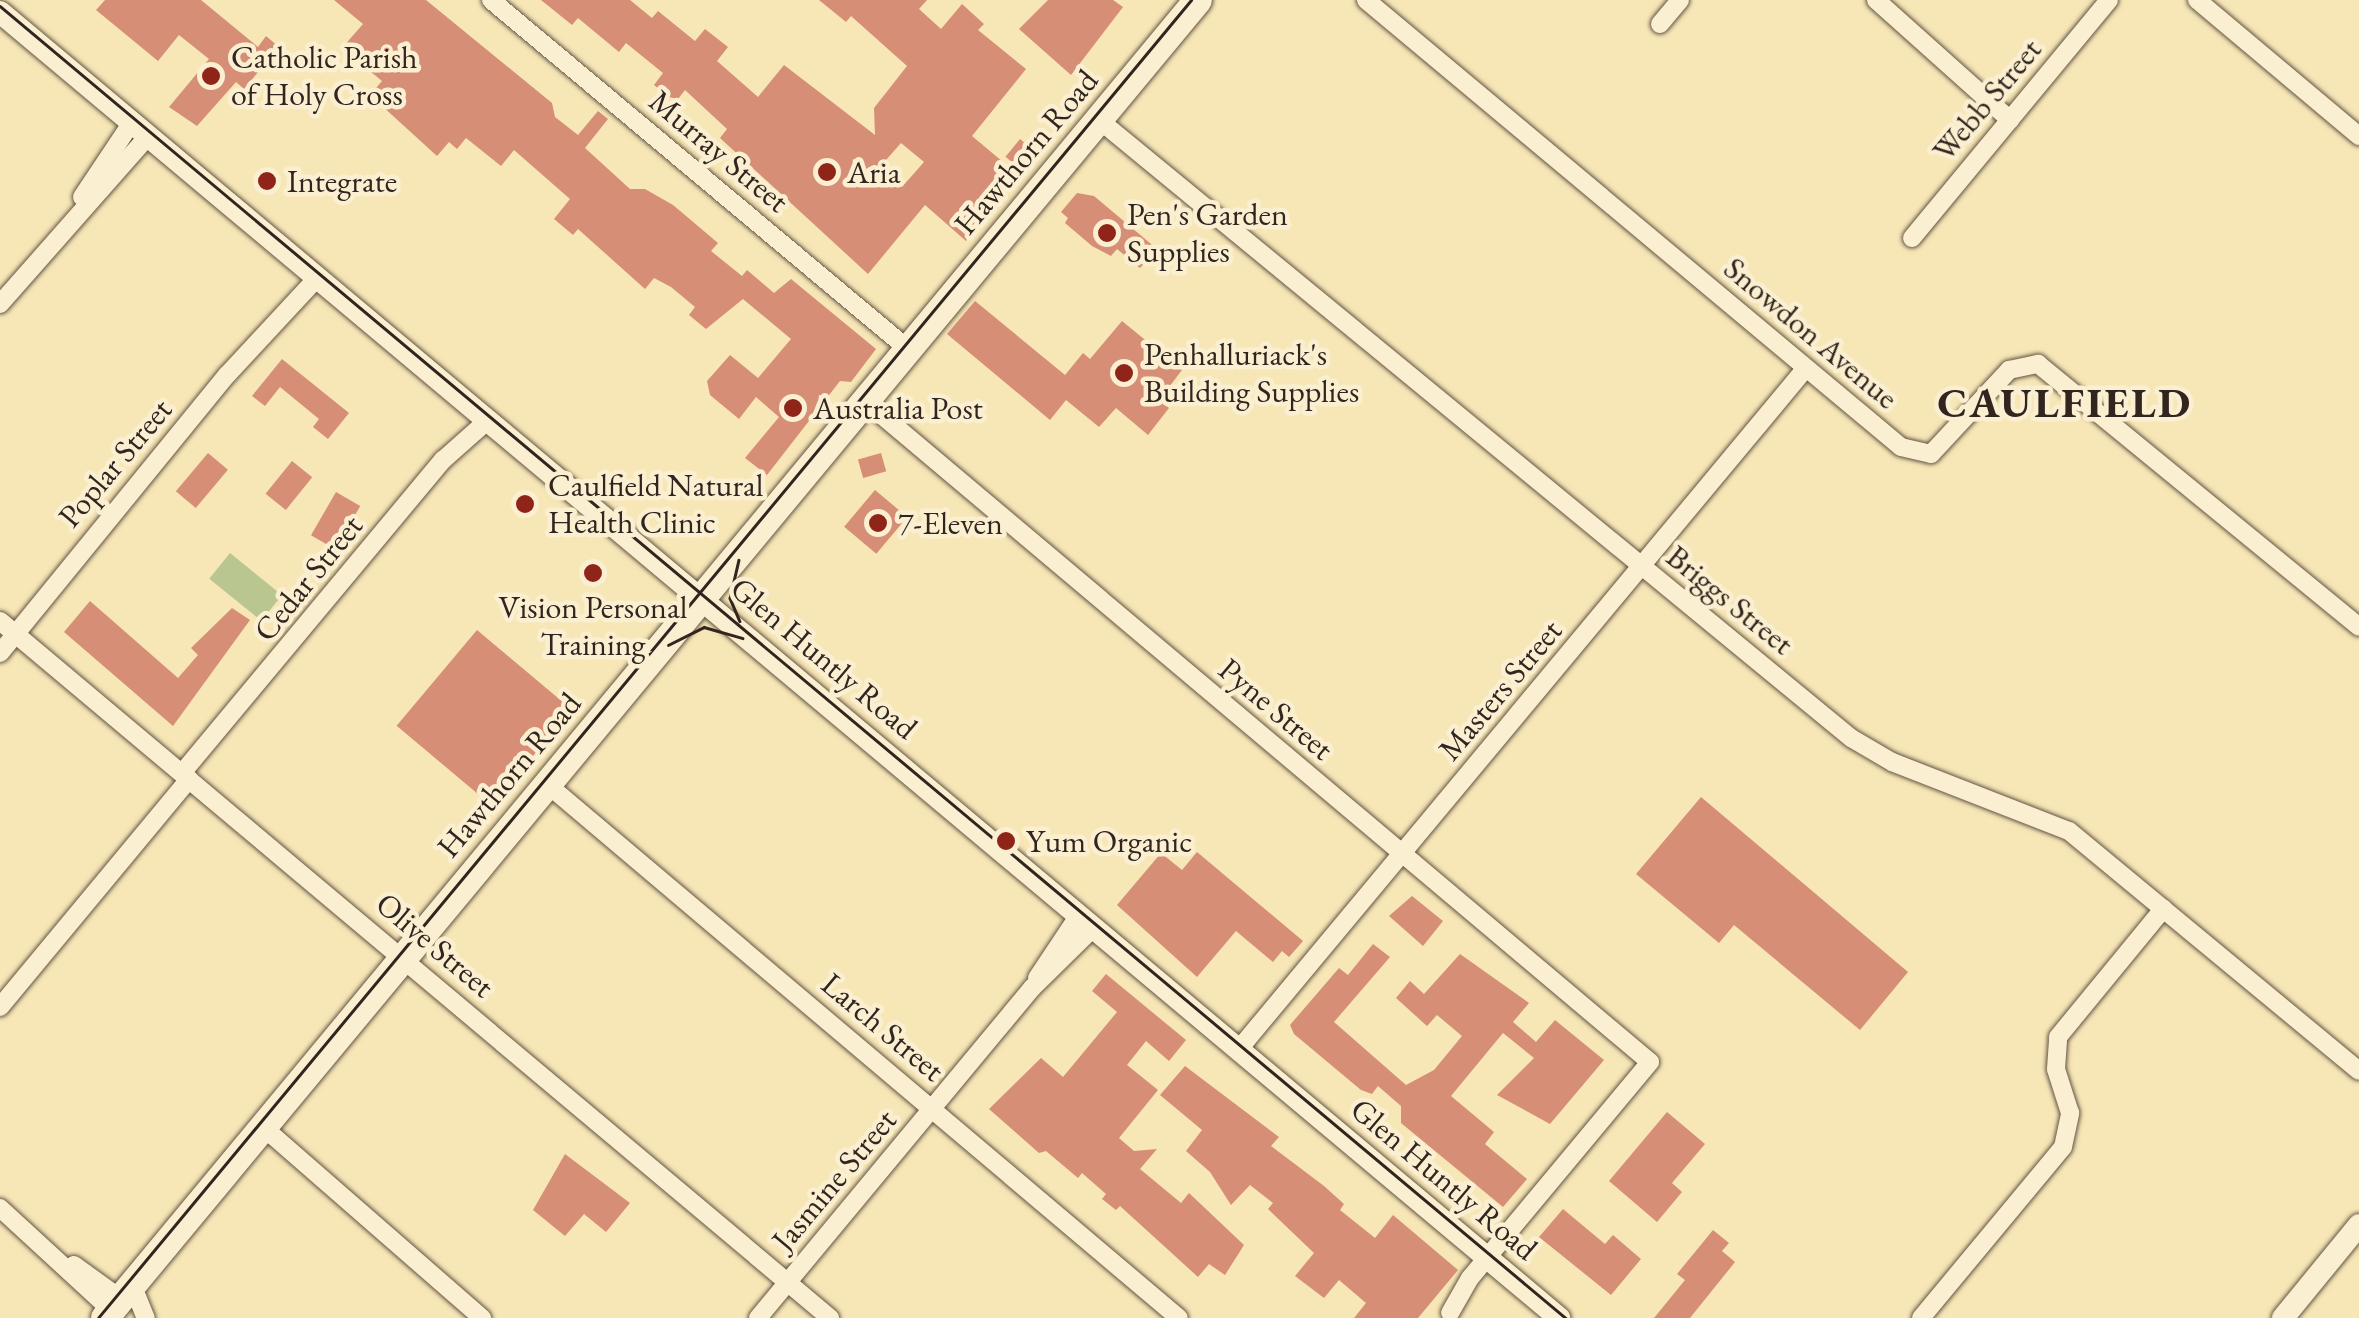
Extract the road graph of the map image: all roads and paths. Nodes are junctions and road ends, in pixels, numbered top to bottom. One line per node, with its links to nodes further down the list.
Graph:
1 (492, 0): 17 (street, Murray Street)
2 (1366, 0): 18 (street, Snowdon Avenue)
3 (1680, 0): 9 (street)
4 (1876, 0): 10 (street)
5 (2110, 0): 10 (street, Webb Street)
6 (2198, 0): 13 (street)
7 (1194, 1): 11 (main road, Hawthorn Road)
8 (0, 12): 12 (street, Glen Huntly Road)
9 (1660, 24)
10 (2014, 115): 14 (street, Webb Street)
11 (1098, 120): 17 (main road, Hawthorn Road); 21 (street, Briggs Street)
12 (140, 129): 15 (street, Glen Huntly Road); 16 (street)
13 (2359, 136)
14 (1912, 238)
15 (312, 273): 20 (street, Glen Huntly Road); 25 (street, Poplar Street)
16 (0, 304)
17 (908, 349): 19 (main road, Hawthorn Road)
18 (1806, 368): 21 (street, Masters Street); 24 (street, Snowdon Avenue)
19 (865, 401): 22 (main road, Hawthorn Road); 29 (street, Pyne Street)
20 (482, 415): 22 (street, Glen Huntly Road); 27 (street, Cedar Street)
21 (1642, 567): 29 (street, Masters Street); 30 (street, Briggs Street)
22 (701, 598): 28 (main road, Hawthorn Road); 31 (street, Glen Huntly Road)
23 (0, 621): 25 (street, Olive Street)
24 (2359, 627)
25 (16, 634): 26 (street, Poplar Street); 27 (street, Olive Street)
26 (0, 653)
27 (188, 778): 32 (street, Olive Street); 33 (street, Cedar Street)
28 (547, 784): 32 (main road, Hawthorn Road); 36 (street, Larch Street)
29 (1403, 854): 34 (street, Masters Street); 40 (street, Pyne Street)
30 (2163, 909): 35 (street, Briggs Street); 50 (street)
31 (1086, 921): 34 (street, Glen Huntly Road); 36 (street, Jasmine Street)
32 (404, 958): 37 (main road, Hawthorn Road); 41 (street, Olive Street)
33 (0, 1007)
34 (1239, 1049): 40 (street, Glen Huntly Road)
35 (2359, 1070)
36 (932, 1108): 41 (street, Jasmine Street); 48 (street, Larch Street)
37 (259, 1132): 42 (main road, Hawthorn Road); 45 (street)
38 (0, 1208): 42 (street)
39 (2359, 1225): 51 (street)
40 (1491, 1261): 43 (street); 49 (street, Glen Huntly Road)
41 (787, 1282): 46 (street, Jasmine Street); 47 (street, Olive Street)
42 (117, 1303): 44 (street)
43 (1448, 1315)
44 (146, 1318)
45 (482, 1318)
46 (758, 1318)
47 (830, 1318)
48 (1178, 1318)
49 (1559, 1318)
50 (1921, 1318)
51 (2282, 1318)

